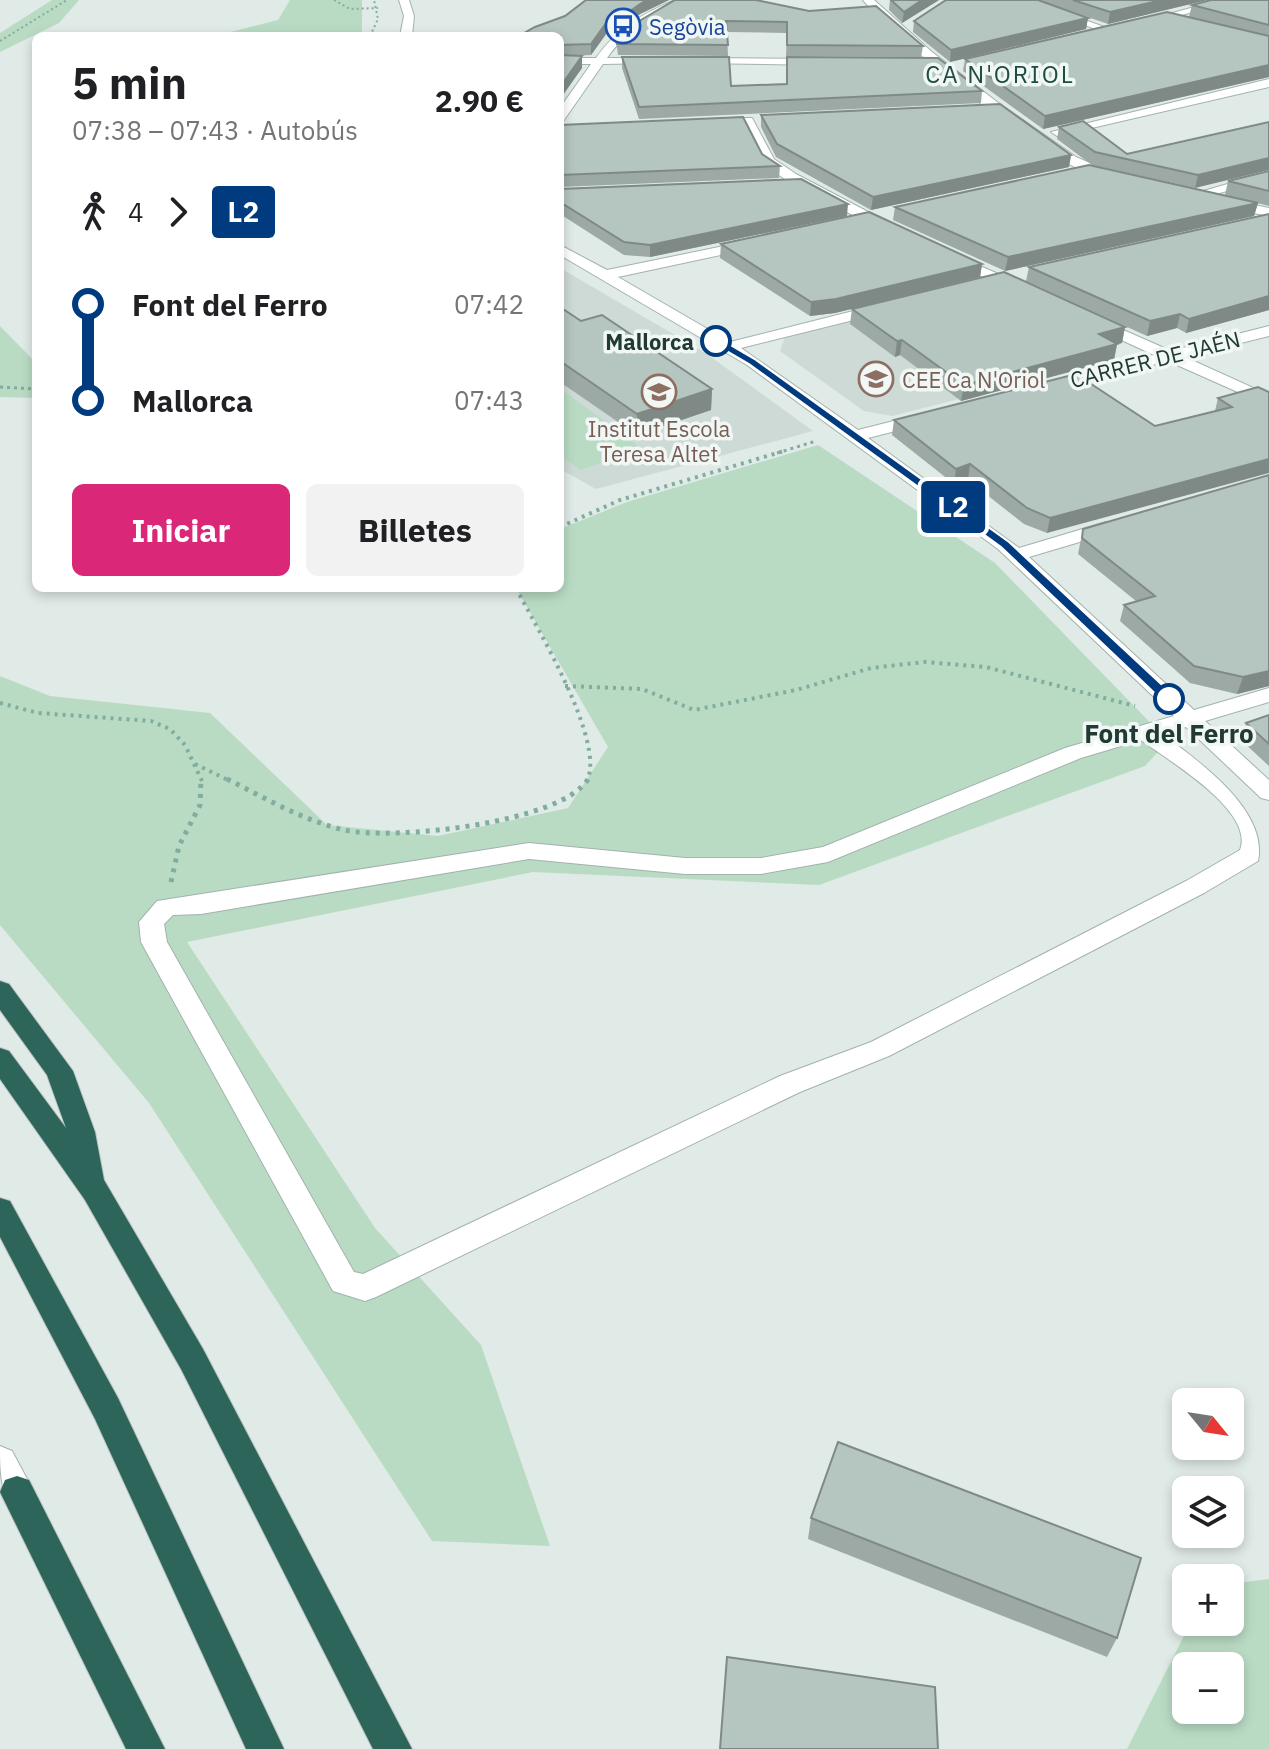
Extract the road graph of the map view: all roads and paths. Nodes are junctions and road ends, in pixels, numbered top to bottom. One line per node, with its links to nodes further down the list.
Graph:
1 (67, 0): 20 (path)
2 (334, 0): 9 (path)
3 (374, 0): 9 (path)
4 (404, 0): 17 (street)
5 (684, 0): 22 (street)
6 (868, 0): 18 (street)
7 (1018, 0): 15 (street)
8 (1233, 0): 10 (street)
9 (378, 8): 16 (path)
10 (1165, 16): 12 (street); 13 (street)
11 (918, 21): 18 (street)
12 (1137, 23)
13 (1195, 24)
14 (1122, 27): 15 (street)
15 (1108, 30): 19 (street)
16 (373, 32)
17 (407, 32)
18 (901, 32): 27 (street)
19 (1078, 37)
20 (0, 41)
21 (564, 61): 22 (street)
22 (597, 61): 23 (street); 30 (street)
23 (675, 61)
24 (690, 61): 25 (street)
25 (829, 63)
26 (922, 63): 27 (street)
27 (948, 66): 29 (street)
28 (1269, 83): 33 (street)
29 (1000, 109): 31 (street); 33 (street)
30 (564, 111)
31 (970, 111)
32 (748, 121): 36 (street)
33 (1038, 137): 35 (street)
34 (1269, 176): 39 (street)
35 (1125, 181)
36 (803, 184): 37 (street); 40 (street)
37 (773, 185)
38 (902, 212): 40 (street)
39 (1264, 217)
40 (871, 219): 41 (street); 42 (street)
41 (841, 225)
42 (899, 233)
43 (764, 241): 47 (street)
44 (564, 251): 47 (street)
45 (943, 253): 48 (street)
46 (1024, 274): 48 (street)
47 (606, 275): 54 (street)
48 (1000, 280): 49 (street); 50 (street)
49 (970, 287)
50 (1028, 292)
51 (894, 306): 54 (street)
52 (1084, 318): 55 (street)
53 (1269, 331): 55 (street, CARRER DE JAÉN)
54 (728, 347): 61 (street)
55 (1168, 355): 58 (street, CARRER DE JAÉN); 59 (street)
56 (0, 387): 57 (path)
57 (32, 389)
58 (1034, 390)
59 (1269, 401)
60 (945, 413): 61 (street)
61 (855, 436): 65 (street)
62 (819, 440): 64 (path)
63 (1135, 520): 65 (street)
64 (564, 525)
65 (1016, 555): 70 (street)
66 (518, 592): 67 (path)
67 (565, 686): 71 (path); 72 (path)
68 (1269, 695): 70 (street)
69 (0, 703): 72 (path)
70 (1190, 719): 71 (street); 73 (street)
71 (1143, 720): 74 (street); 74 (street)
72 (195, 764): 74 (path)
73 (1269, 793)
74 (166, 907)
75 (0, 991): 77 (highway)
76 (0, 1058): 77 (highway)
77 (95, 1191): 82 (highway)
78 (0, 1210): 81 (highway)
79 (8, 1477): 80 (highway)
80 (146, 1749)
81 (265, 1749)
82 (393, 1749)

